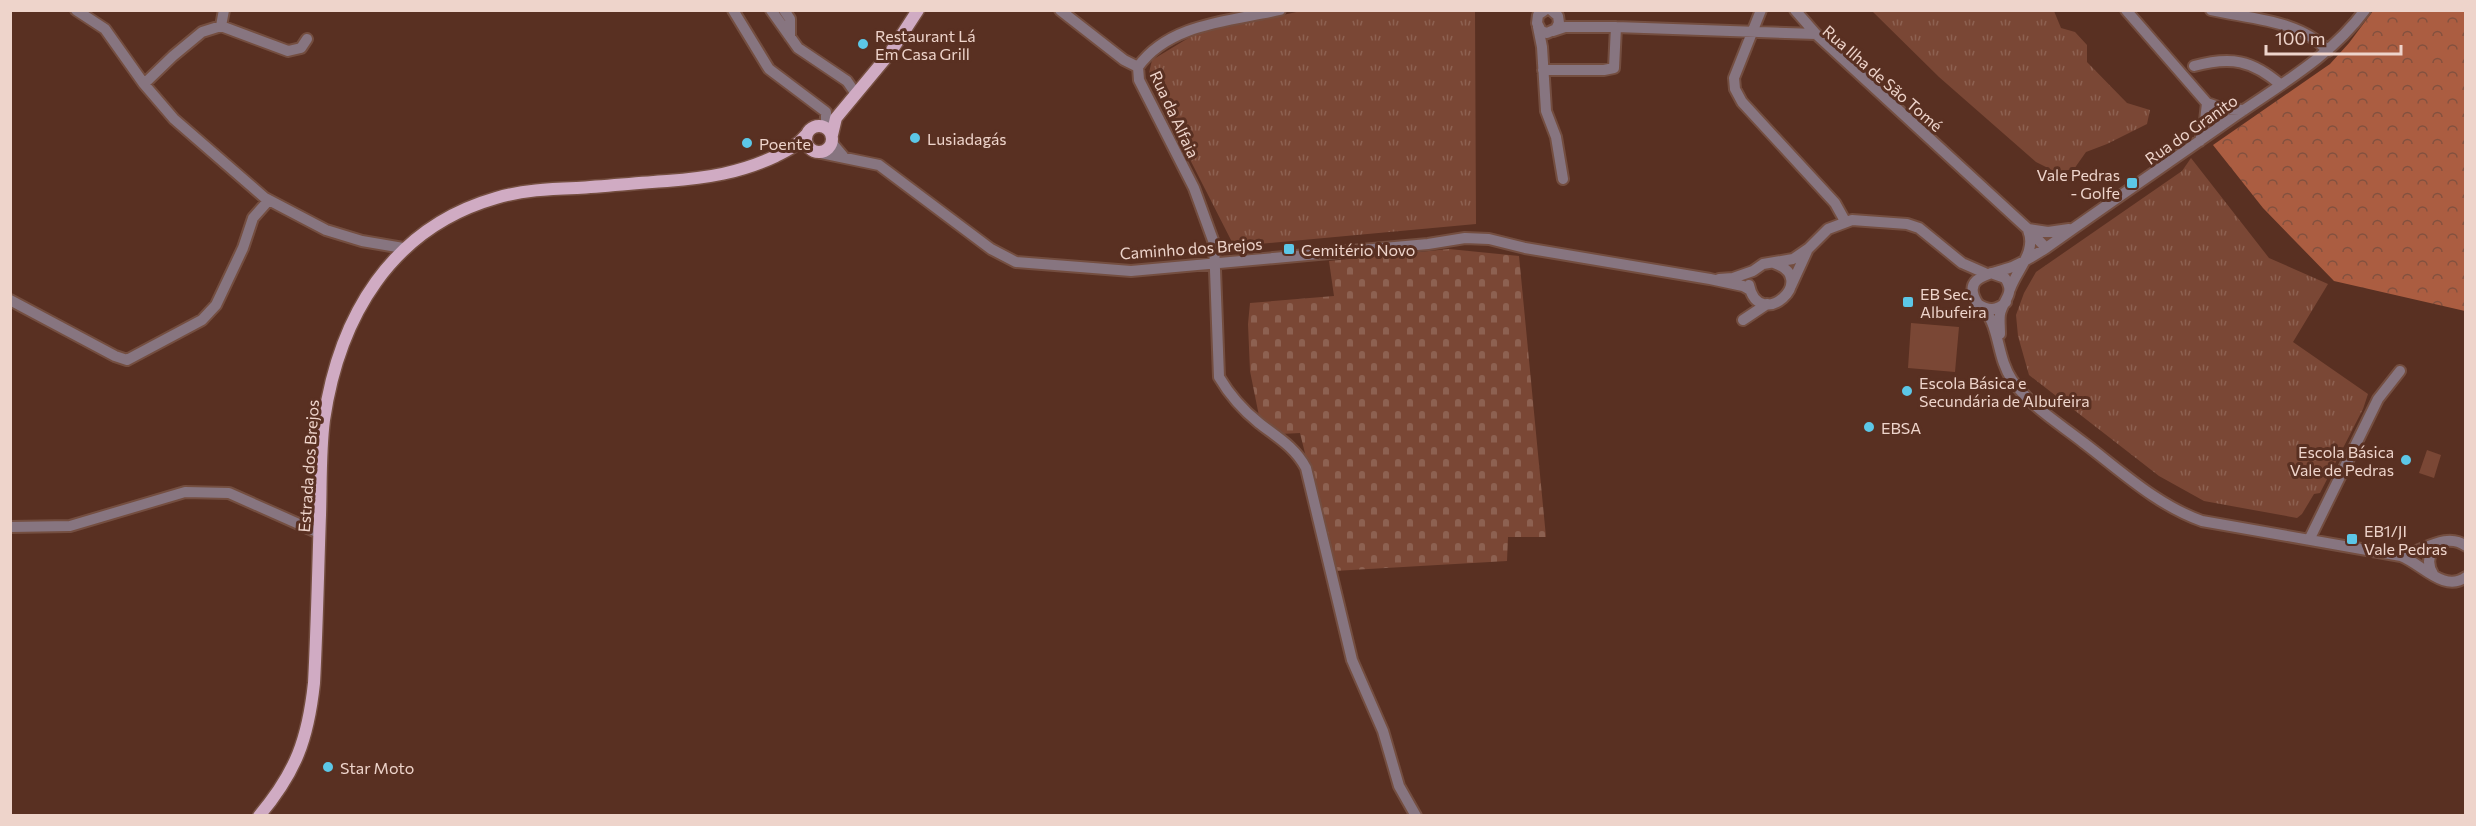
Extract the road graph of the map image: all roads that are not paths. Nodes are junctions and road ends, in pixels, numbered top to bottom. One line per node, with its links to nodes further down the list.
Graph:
1 (76, 10): 29 (street)
2 (224, 10): 17 (street)
3 (733, 10): 35 (street)
4 (771, 10): 24 (street)
5 (784, 10): 24 (street)
6 (918, 10): 31 (main road)
7 (1060, 10): 27 (street, Rua da Alfaia)
8 (1280, 10): 27 (street)
9 (1761, 10): 20 (street)
10 (1795, 10): 22 (street)
11 (2126, 10): 32 (street)
12 (2211, 10): 15 (street)
13 (2365, 10): 25 (street, Rua do Granito)
14 (1554, 13): 18 (street, Rua Ilha de São Tomé); 21 (street, Rua Ilha de São Tomé)
15 (2243, 14): 25 (street)
16 (1539, 17): 21 (street, Rua Ilha de São Tomé); 28 (street)
17 (221, 26): 23 (street); 29 (street)
18 (1586, 27): 19 (street, Rua Ilha de São Tomé); 21 (street, Rua Ilha de São Tomé)
19 (1616, 27): 20 (street, Rua Ilha de São Tomé); 28 (street)
20 (1752, 31): 22 (street, Rua Ilha de São Tomé); 43 (street)
21 (1553, 32)
22 (1816, 34): 45 (street, Rua Ilha de São Tomé)
23 (308, 39)
24 (791, 40): 31 (street)
25 (2328, 51): 30 (street, Rua do Granito)
26 (2194, 66): 30 (street)
27 (1138, 67): 52 (street, Rua da Alfaia)
28 (1543, 70): 41 (street)
29 (144, 84): 42 (street)
30 (2281, 85): 33 (street, Rua do Granito)
31 (855, 95): 35 (main road); 36 (main road)
32 (2206, 103): 33 (street); 34 (street); 37 (street)
33 (2244, 110): 34 (street, Rua do Granito)
34 (2222, 125): 37 (street, Rua do Granito)
35 (815, 127): 36 (main road); 38 (main road); 40 (main road)
36 (832, 139): 38 (main road); 39 (street)
37 (2200, 141): 44 (street, Rua do Granito)
38 (819, 153): 39 (street); 40 (main road)
39 (843, 156): 52 (street, Caminho dos Brejos)
40 (763, 162): 46 (main road, Estrada dos Brejos)
41 (1563, 178)
42 (269, 201): 46 (street); 60 (street)
43 (1845, 221): 47 (street); 51 (street)
44 (2074, 228): 45 (street); 48 (street, Rua do Granito)
45 (2028, 229): 48 (street, Rua Ilha de São Tomé); 49 (street)
46 (404, 248): 67 (main road, Estrada dos Brejos)
47 (1809, 248): 50 (street); 56 (street)
48 (2046, 248): 49 (street, Rua do Granito)
49 (2025, 261): 54 (street, Rua do Granito); 58 (street)
50 (1774, 263): 53 (street); 56 (street)
51 (1962, 263): 54 (street); 57 (street)
52 (1213, 264): 55 (street, Caminho dos Brejos); 75 (street, Rua da Alfaia)
53 (1754, 271): 55 (street); 59 (street)
54 (1989, 273): 57 (street); 58 (street)
55 (1710, 279): 59 (street)
56 (1791, 286): 62 (street)
57 (1974, 286): 63 (street)
58 (2010, 290): 61 (street)
59 (1752, 293): 62 (street); 62 (street)
60 (10, 300)
61 (2006, 302): 63 (street); 64 (street)
62 (1767, 304)
63 (1984, 308): 64 (street)
64 (2001, 352): 68 (street)
65 (2400, 371): 68 (street)
66 (10, 527): 67 (street)
67 (319, 533): 74 (main road, Estrada dos Brejos)
68 (2310, 538): 71 (street)
69 (2437, 544): 70 (street); 71 (street); 72 (street)
70 (2466, 546)
71 (2401, 556): 72 (street)
72 (2435, 577): 73 (street)
73 (2464, 579)
74 (259, 816)
75 (1416, 816)

